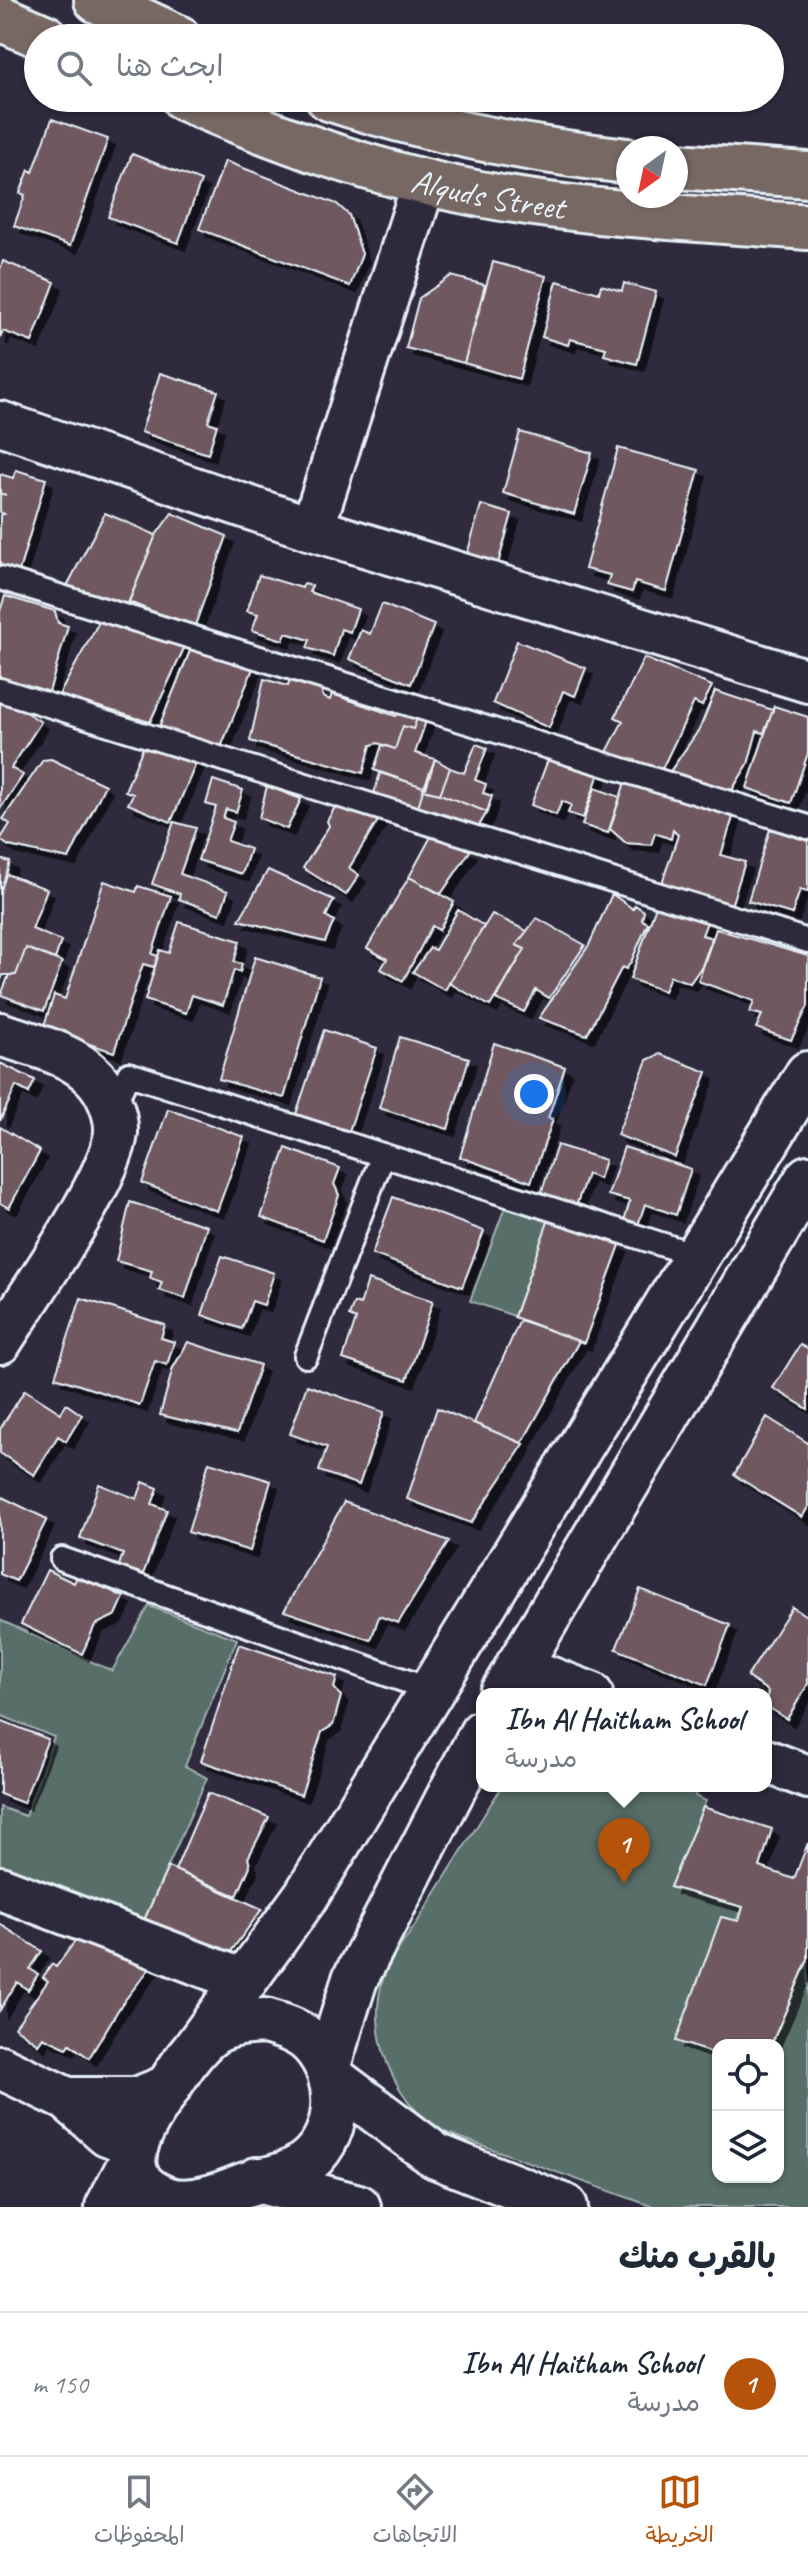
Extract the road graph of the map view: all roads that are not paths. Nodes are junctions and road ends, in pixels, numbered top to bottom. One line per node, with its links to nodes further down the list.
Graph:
1 (97, 0): 3 (main road)
2 (0, 18): 4 (main road)
3 (148, 24)
4 (24, 28)
5 (218, 112): 10 (main road, Alquds Street)
6 (377, 112): 7 (main road)
7 (616, 159)
8 (688, 167): 9 (main road)
9 (808, 175)
10 (424, 183): 11 (main road, Alquds Street); 13 (street)
11 (808, 227)
12 (0, 423): 13 (street)
13 (312, 529): 15 (street)
14 (0, 578): 17 (lane)
15 (808, 681)
16 (0, 690): 18 (lane)
17 (808, 827)
18 (808, 941)
19 (0, 1034): 21 (street)
20 (808, 1074): 24 (street)
21 (112, 1107): 22 (lane); 25 (street)
22 (383, 1155): 24 (lane); 26 (lane)
23 (802, 1200): 28 (street)
24 (695, 1255): 30 (street)
25 (0, 1342)
26 (306, 1356)
27 (62, 1559): 30 (lane)
28 (510, 1680): 29 (street)
29 (556, 1688)
30 (431, 1690): 35 (street)
31 (476, 1745): 38 (street)
32 (772, 1763): 33 (street)
33 (808, 1777)
34 (0, 1888): 35 (street)
35 (244, 1981): 36 (street)
36 (195, 2049): 38 (street); 39 (street)
37 (0, 2067): 40 (street)
38 (329, 2071): 42 (street); 45 (street)
39 (169, 2086): 40 (street); 41 (street)
40 (67, 2099): 41 (street)
41 (134, 2152): 42 (street); 43 (street)
42 (234, 2192): 44 (street)
43 (108, 2207)
44 (358, 2207)
45 (565, 2207)

